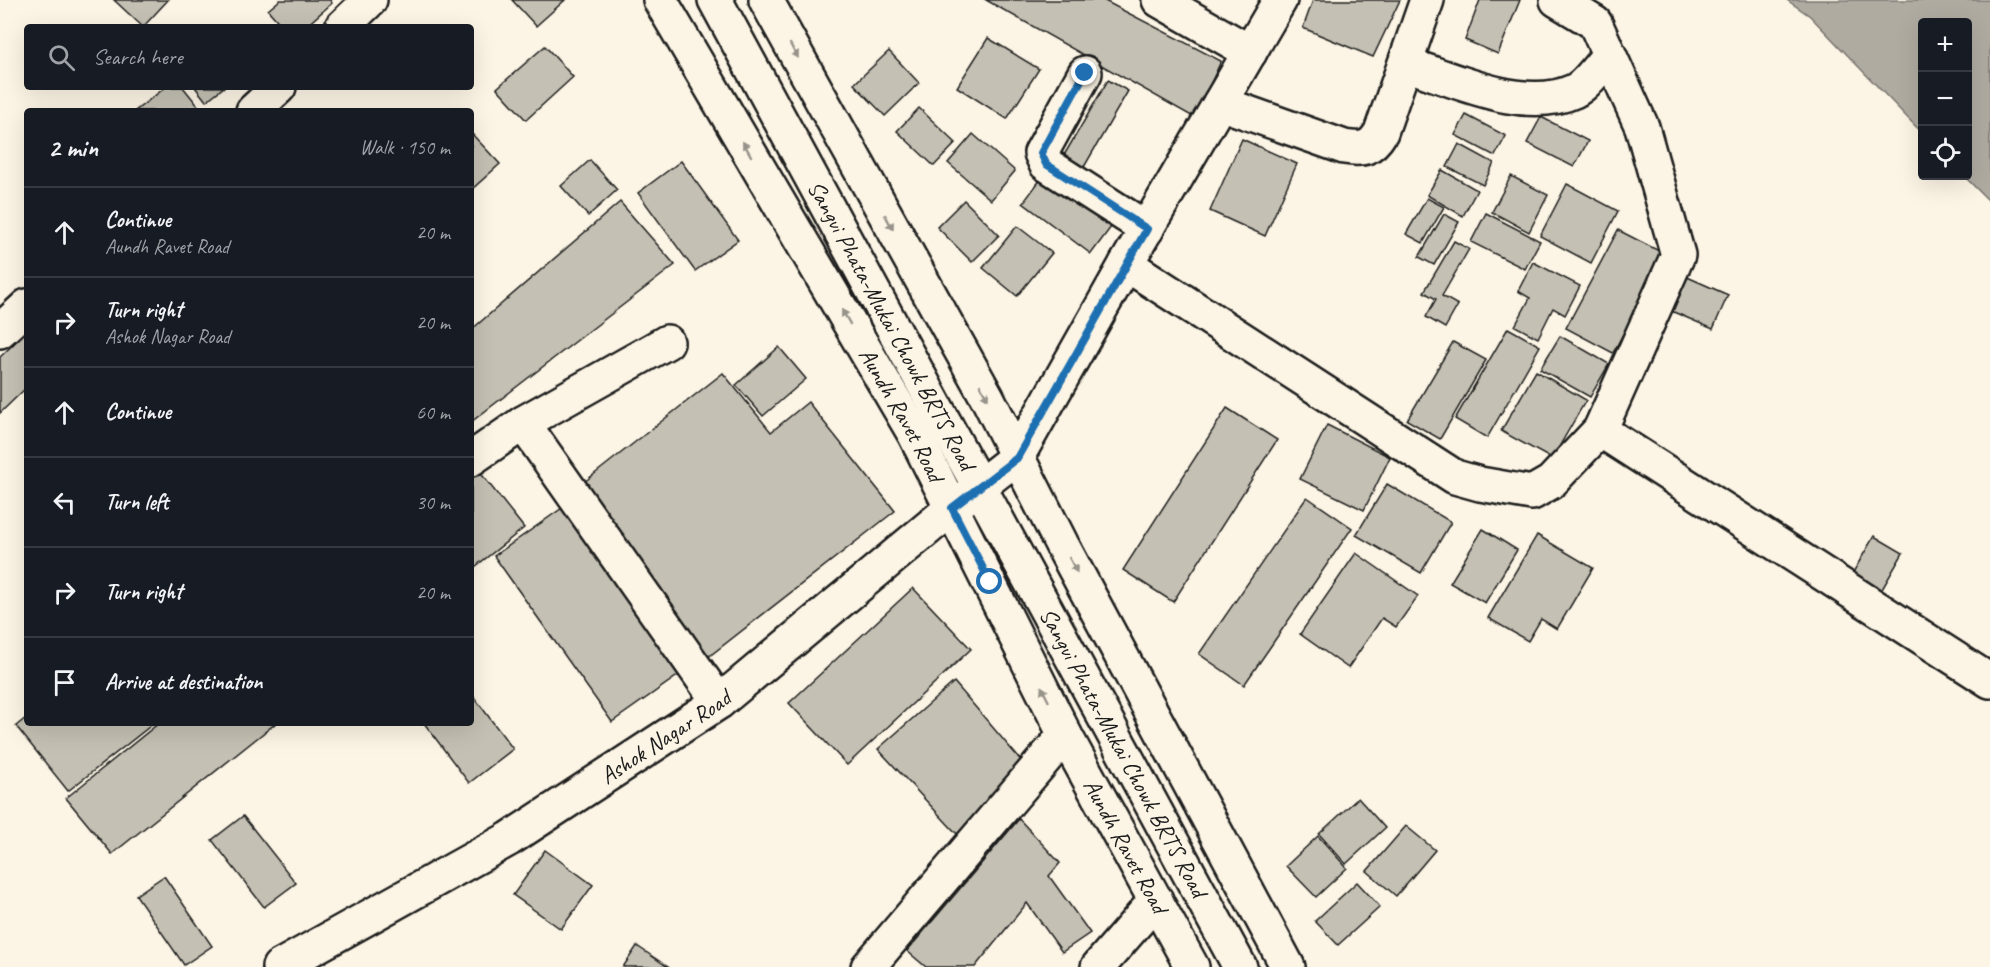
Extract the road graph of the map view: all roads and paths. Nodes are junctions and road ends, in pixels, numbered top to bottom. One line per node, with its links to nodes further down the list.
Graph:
1 (370, 0): 9 (street)
2 (660, 0): 27 (street, Aundh Ravet Road, one-way to 2)
3 (715, 0): 26 (street, Sangvi Phata-Mukai Chowk BRTS Road)
4 (766, 0): 25 (street, one-way to 25)
5 (1159, 0): 10 (street)
6 (1280, 0): 10 (street)
7 (1427, 0): 12 (street)
8 (1557, 0): 11 (street)
9 (345, 24)
10 (1250, 52): 15 (street)
11 (1609, 55): 12 (street); 23 (street)
12 (1405, 64): 15 (street)
13 (1085, 73): 17 (street)
14 (276, 90): 16 (street)
15 (1220, 103): 17 (street)
16 (257, 108)
17 (1147, 229): 18 (street)
18 (1126, 264): 23 (street); 25 (street)
19 (24, 309): 20 (street)
20 (0, 331)
21 (667, 342): 22 (street)
22 (523, 423): 24 (street); 29 (street)
23 (1600, 430): 28 (street)
24 (474, 457)
25 (1017, 458): 26 (street, Ashok Nagar Road); 37 (street, one-way to 37)
26 (980, 486): 27 (street, Ashok Nagar Road); 36 (street, Sangvi Phata-Mukai Chowk BRTS Road)
27 (952, 508): 29 (street, Ashok Nagar Road); 30 (street, Aundh Ravet Road, one-way to 27)
28 (1990, 681)
29 (719, 702): 32 (street, Ashok Nagar Road)
30 (1065, 735): 31 (street, Aundh Ravet Road); 33 (street)
31 (1156, 900): 34 (street); 35 (street, Aundh Ravet Road)
32 (279, 967)
33 (868, 967)
34 (1098, 967)
35 (1192, 967)
36 (1240, 967)
37 (1288, 967)

